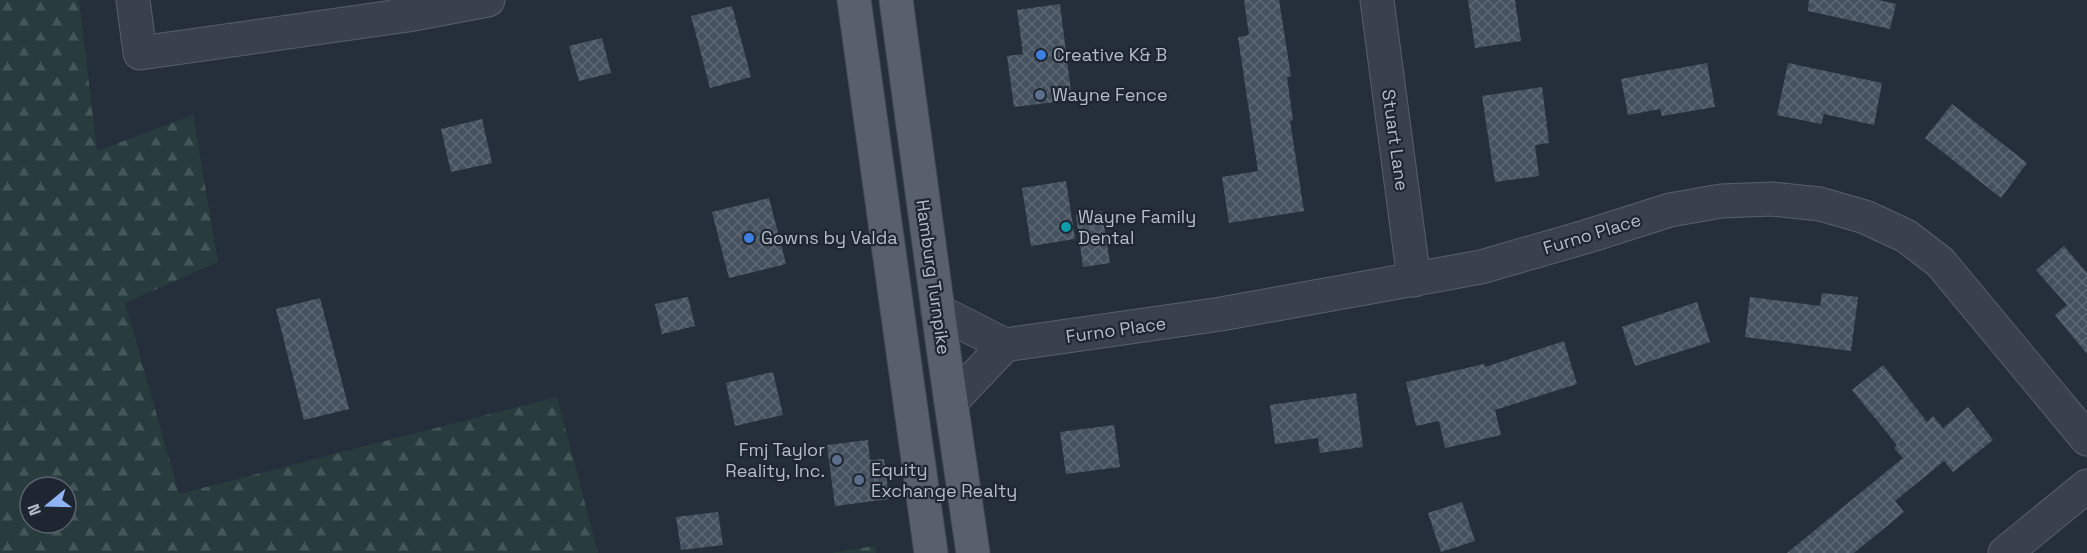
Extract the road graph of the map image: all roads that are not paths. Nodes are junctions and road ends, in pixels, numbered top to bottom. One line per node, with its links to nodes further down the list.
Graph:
1 (133, 0): 6 (street)
2 (488, 0): 6 (street)
3 (854, 0): 13 (main road)
4 (896, 0): 8 (main road, Hamburg Turnpike)
5 (1377, 0): 7 (street, Stuart Lane)
6 (407, 7)
7 (1414, 280): 9 (street, Furno Place); 11 (street, Furno Place)
8 (938, 311): 9 (street); 10 (main road, Hamburg Turnpike)
9 (1005, 345): 10 (street)
10 (951, 402): 14 (main road, Hamburg Turnpike)
11 (2087, 439)
12 (2087, 486): 15 (street)
13 (931, 553)
14 (973, 553)
15 (2005, 553)

